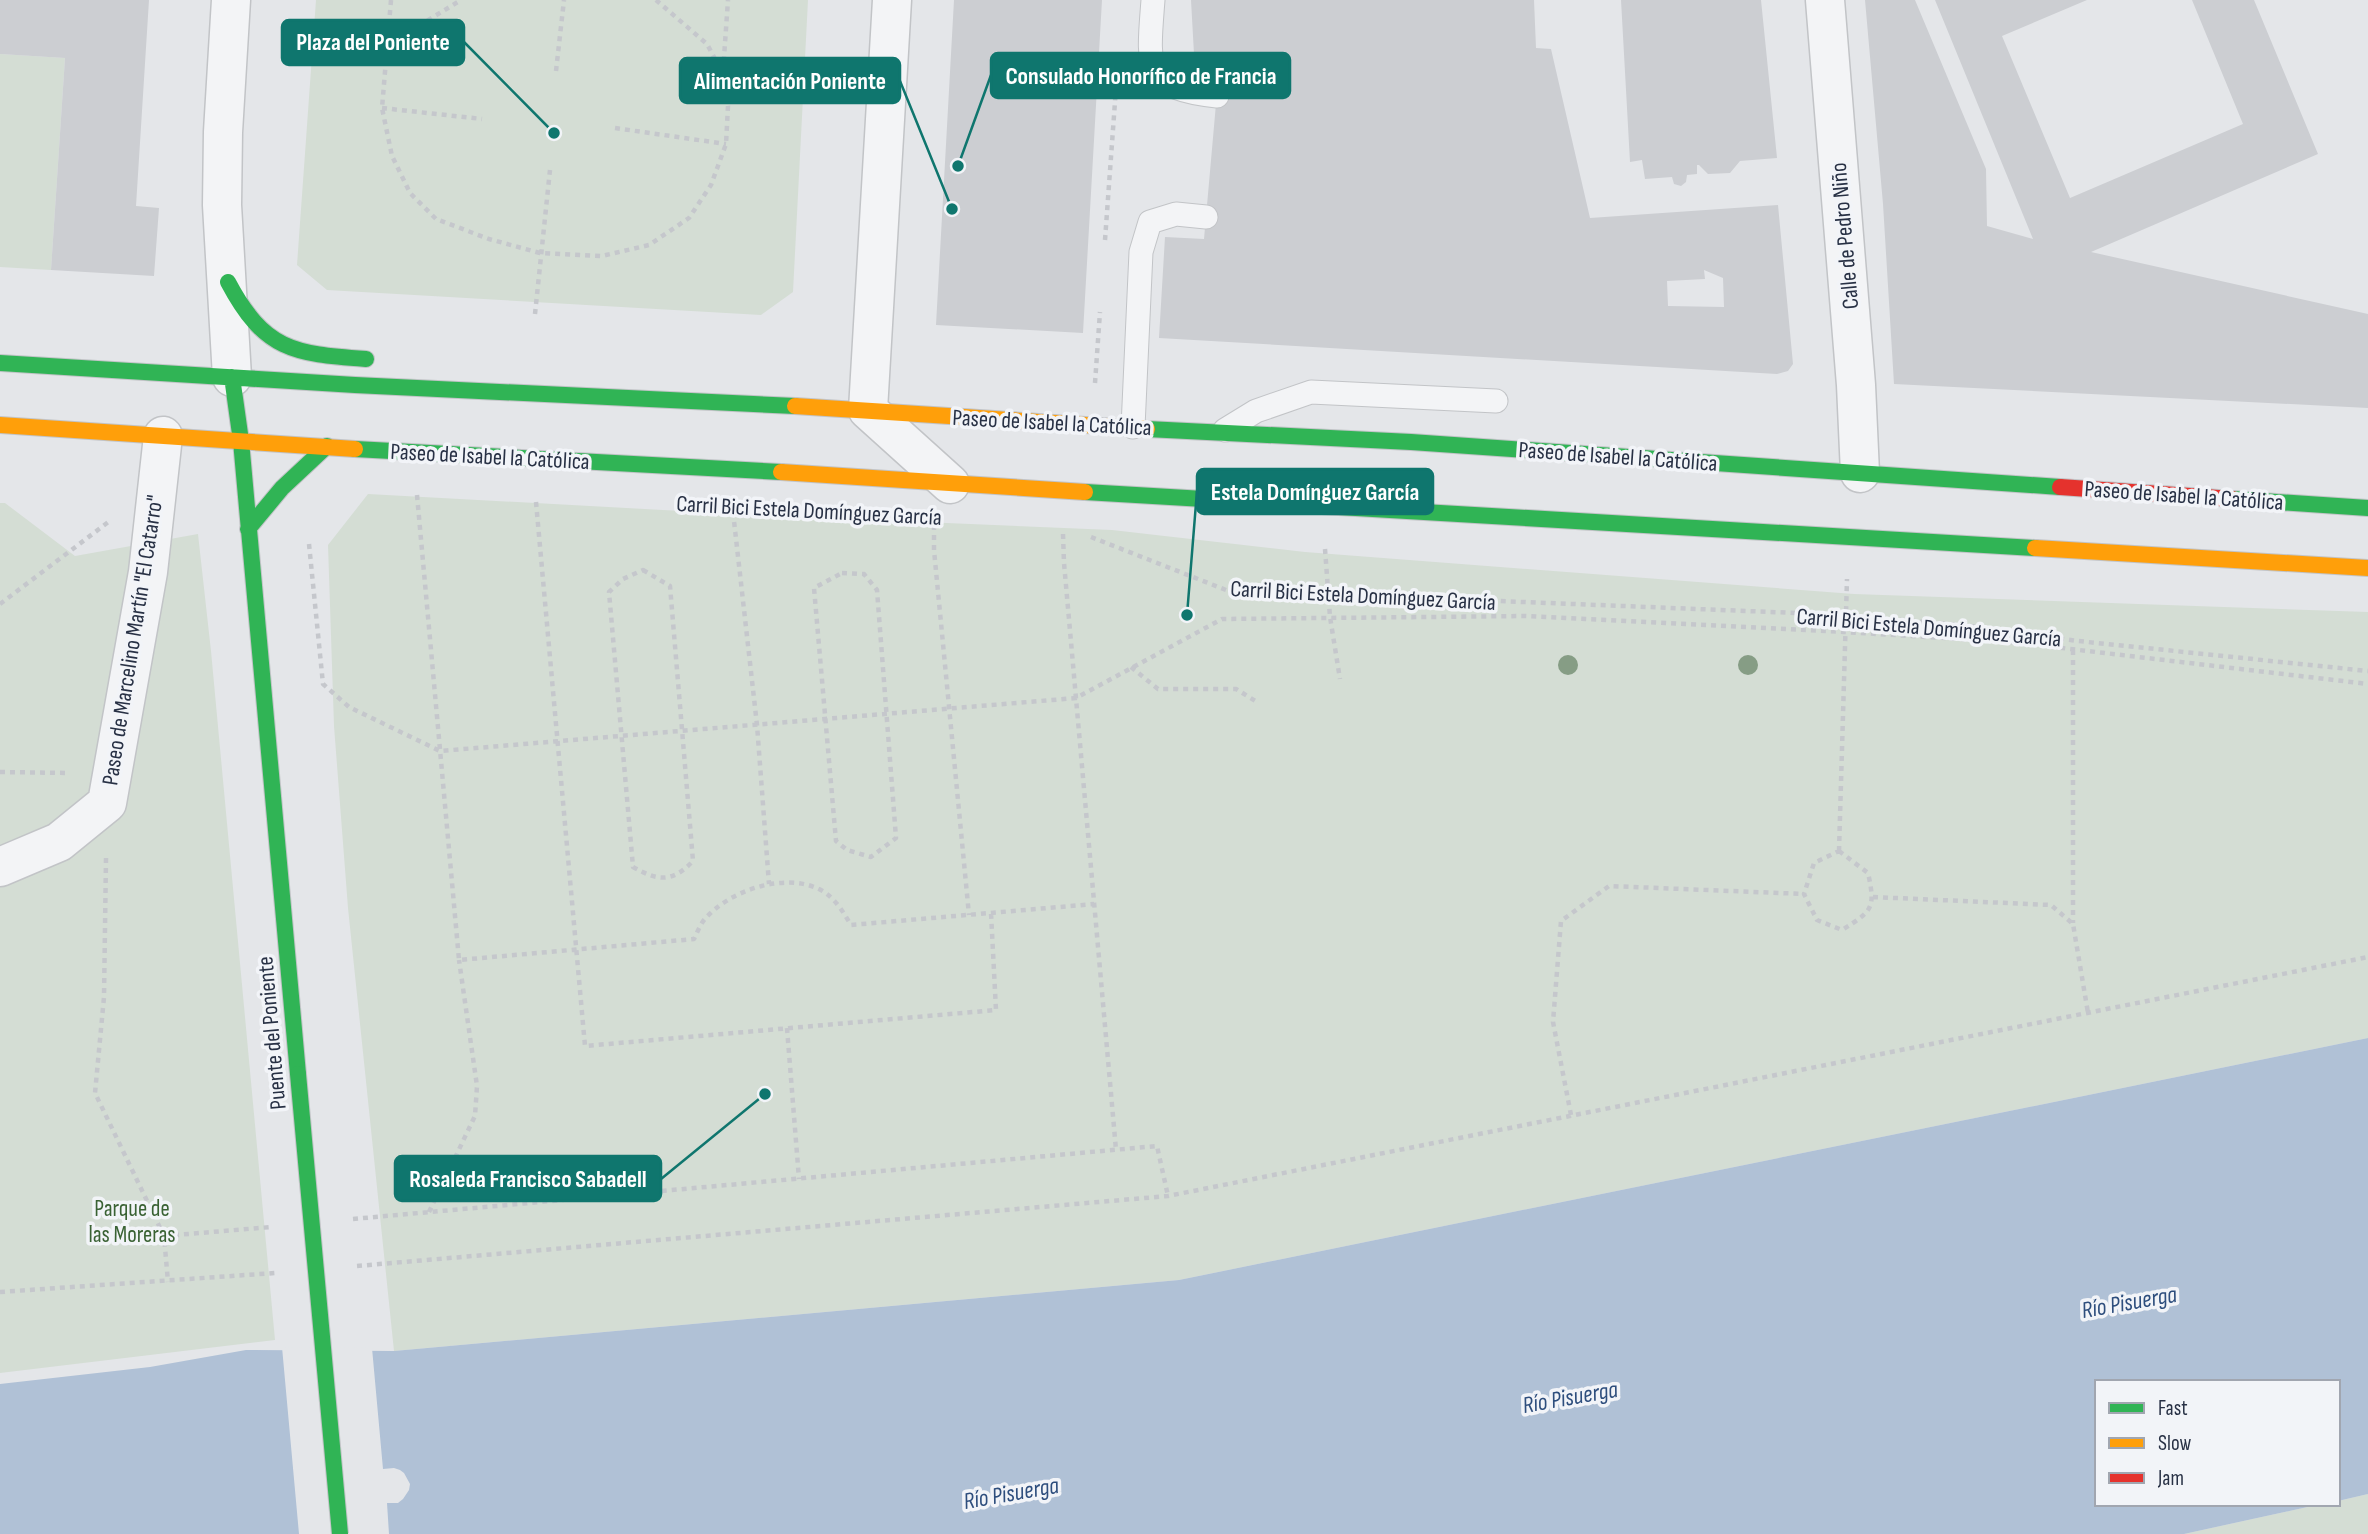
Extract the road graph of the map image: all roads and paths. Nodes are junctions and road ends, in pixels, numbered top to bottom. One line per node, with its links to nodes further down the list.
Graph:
1 (231, 0): 23 (street)
2 (391, 0): 10 (path)
3 (461, 0): 10 (path)
4 (564, 0): 12 (path)
5 (656, 0): 13 (path)
6 (728, 0): 13 (path)
7 (892, 0): 34 (street)
8 (1153, 0): 14 (lane)
9 (1825, 0): 42 (street, Calle de Pedro Niño)
10 (388, 53): 15 (path)
11 (1118, 69): 21 (path)
12 (556, 71)
13 (723, 72): 18 (path)
14 (1217, 96)
15 (382, 108): 16 (path); 22 (path)
16 (481, 119)
17 (615, 128): 18 (path)
18 (726, 144): 22 (path)
19 (550, 170): 22 (path)
20 (1206, 217): 37 (lane)
21 (1105, 247)
22 (540, 253): 25 (path)
23 (228, 282): 26 (main road); 29 (street)
24 (1101, 303): 36 (path)
25 (535, 314)
26 (382, 360)
27 (0, 363): 29 (main road, Paseo de Isabel la Católica)
28 (441, 370): 30 (main road)
29 (232, 377): 30 (main road, Paseo de Isabel la Católica); 40 (main road)
30 (406, 387): 33 (main road, Paseo de Isabel la Católica)
31 (725, 387): 33 (main road)
32 (1496, 401): 38 (lane)
33 (750, 404): 34 (main road, Paseo de Isabel la Católica)
34 (868, 410): 36 (main road, Paseo de Isabel la Católica); 43 (street)
35 (0, 425): 39 (main road, Paseo de Isabel la Católica)
36 (1091, 425): 37 (main road, Paseo de Isabel la Católica)
37 (1133, 427): 38 (main road, Paseo de Isabel la Católica)
38 (1223, 432): 42 (main road, Paseo de Isabel la Católica)
39 (163, 436): 40 (main road, Paseo de Isabel la Católica); 44 (street, Paseo de Marcelino Martín "El Catarro")
40 (241, 441): 41 (main road, Paseo de Isabel la Católica); 50 (main road, Puente del Poniente)
41 (327, 446): 43 (main road, Paseo de Isabel la Católica); 50 (main road)
42 (1860, 473): 48 (main road, Paseo de Isabel la Católica)
43 (950, 484): 56 (main road, Paseo de Isabel la Católica)
44 (157, 485): 58 (path); 78 (street, Paseo de Marcelino Martín "El Catarro")
45 (417, 491): 76 (path)
46 (536, 497): 75 (path)
47 (733, 507): 72 (path)
48 (2368, 508)
49 (1063, 526): 67 (path)
50 (248, 529): 105 (main road, Puente del Poniente, bridge)
51 (1088, 536): 57 (path, Carril Bici Estela Domínguez García)
52 (309, 544): 76 (path)
53 (1325, 546): 57 (path)
54 (934, 550): 69 (path)
55 (1848, 567): 59 (path)
56 (2368, 568)
57 (1328, 593): 59 (path, Carril Bici Estela Domínguez García); 60 (path)
58 (0, 604)
59 (1846, 615): 61 (path); 64 (path, Carril Bici Estela Domínguez García)
60 (1330, 617): 61 (path); 63 (path); 65 (path)
61 (1844, 632): 62 (path); 79 (path)
62 (2073, 650): 66 (path); 87 (path)
63 (1131, 667): 67 (path); 68 (path)
64 (2368, 671)
65 (1340, 680)
66 (2368, 684)
67 (1076, 698): 69 (path); 84 (path)
68 (1257, 702)
69 (950, 708): 70 (path); 86 (path)
70 (886, 714): 71 (path); 71 (path); 71 (path)
71 (825, 719): 72 (path)
72 (757, 725): 73 (path); 81 (path)
73 (682, 731): 74 (path); 74 (path); 74 (path)
74 (621, 736): 75 (path)
75 (558, 741): 76 (path); 88 (path)
76 (440, 751): 90 (path)
77 (0, 772): 78 (path)
78 (110, 788): 80 (street, Paseo de Marcelino Martín "El Catarro"); 100 (path)
79 (1839, 850): 82 (path); 83 (path)
80 (0, 867)
81 (769, 884): 86 (path); 88 (path)
82 (1804, 894): 83 (path); 93 (path)
83 (1873, 897): 87 (path)
84 (1094, 904): 85 (path); 94 (path)
85 (991, 913): 86 (path); 92 (path)
86 (969, 915)
87 (2073, 924): 91 (path)
88 (576, 949): 90 (path); 92 (path)
89 (2368, 957): 91 (path)
90 (459, 960): 97 (path)
91 (2088, 1013): 93 (path)
92 (787, 1028): 95 (path)
93 (1571, 1115): 96 (path)
94 (1116, 1150): 95 (path); 96 (path)
95 (799, 1179): 97 (path)
96 (1168, 1196): 101 (path)
97 (428, 1212): 98 (path)
98 (345, 1220)
99 (275, 1226): 100 (path)
100 (164, 1236): 103 (path)
101 (349, 1266)
102 (279, 1272): 103 (path)
103 (168, 1282): 104 (path)
104 (0, 1292)
105 (340, 1534)

